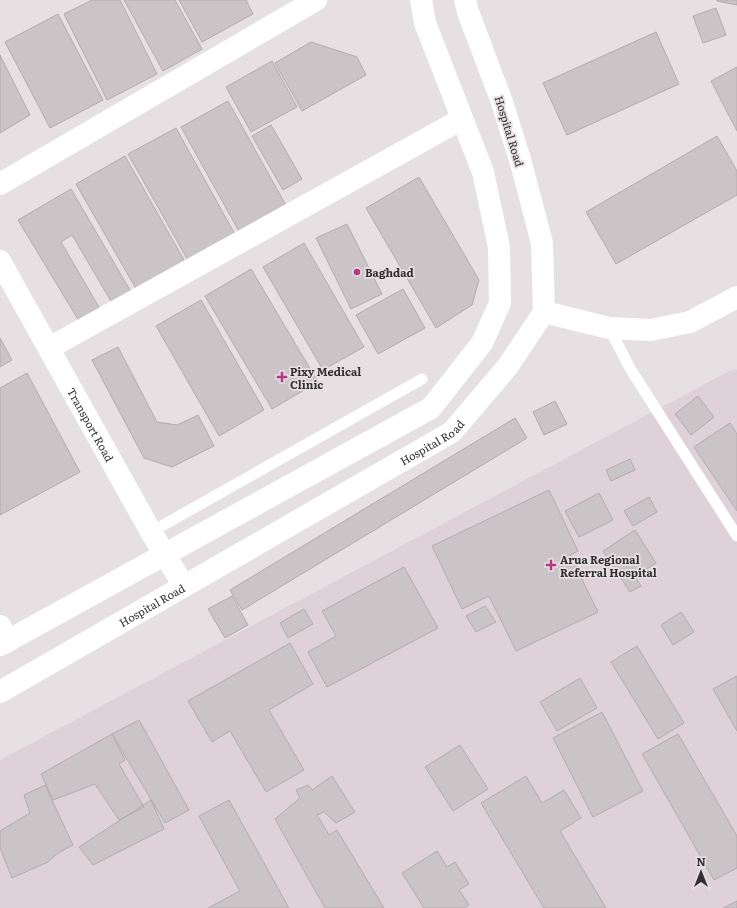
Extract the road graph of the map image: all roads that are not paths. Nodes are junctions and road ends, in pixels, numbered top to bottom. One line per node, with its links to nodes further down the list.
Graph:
1 (316, 0): 5 (main road)
2 (421, 0): 4 (main road)
3 (465, 0): 8 (main road, Hospital Road)
4 (462, 119): 10 (main road); 14 (main road)
5 (0, 184)
6 (0, 261): 10 (main road, Transport Road)
7 (737, 297): 9 (main road)
8 (544, 312): 9 (main road); 15 (main road, Hospital Road)
9 (609, 328): 13 (lane)
10 (49, 348): 12 (main road, Transport Road)
11 (422, 379): 12 (lane)
12 (151, 532): 14 (main road, Transport Road)
13 (737, 536)
14 (164, 555): 15 (main road, Transport Road); 16 (main road)
15 (184, 586): 17 (main road, Hospital Road)
16 (3, 637)
17 (0, 692)

